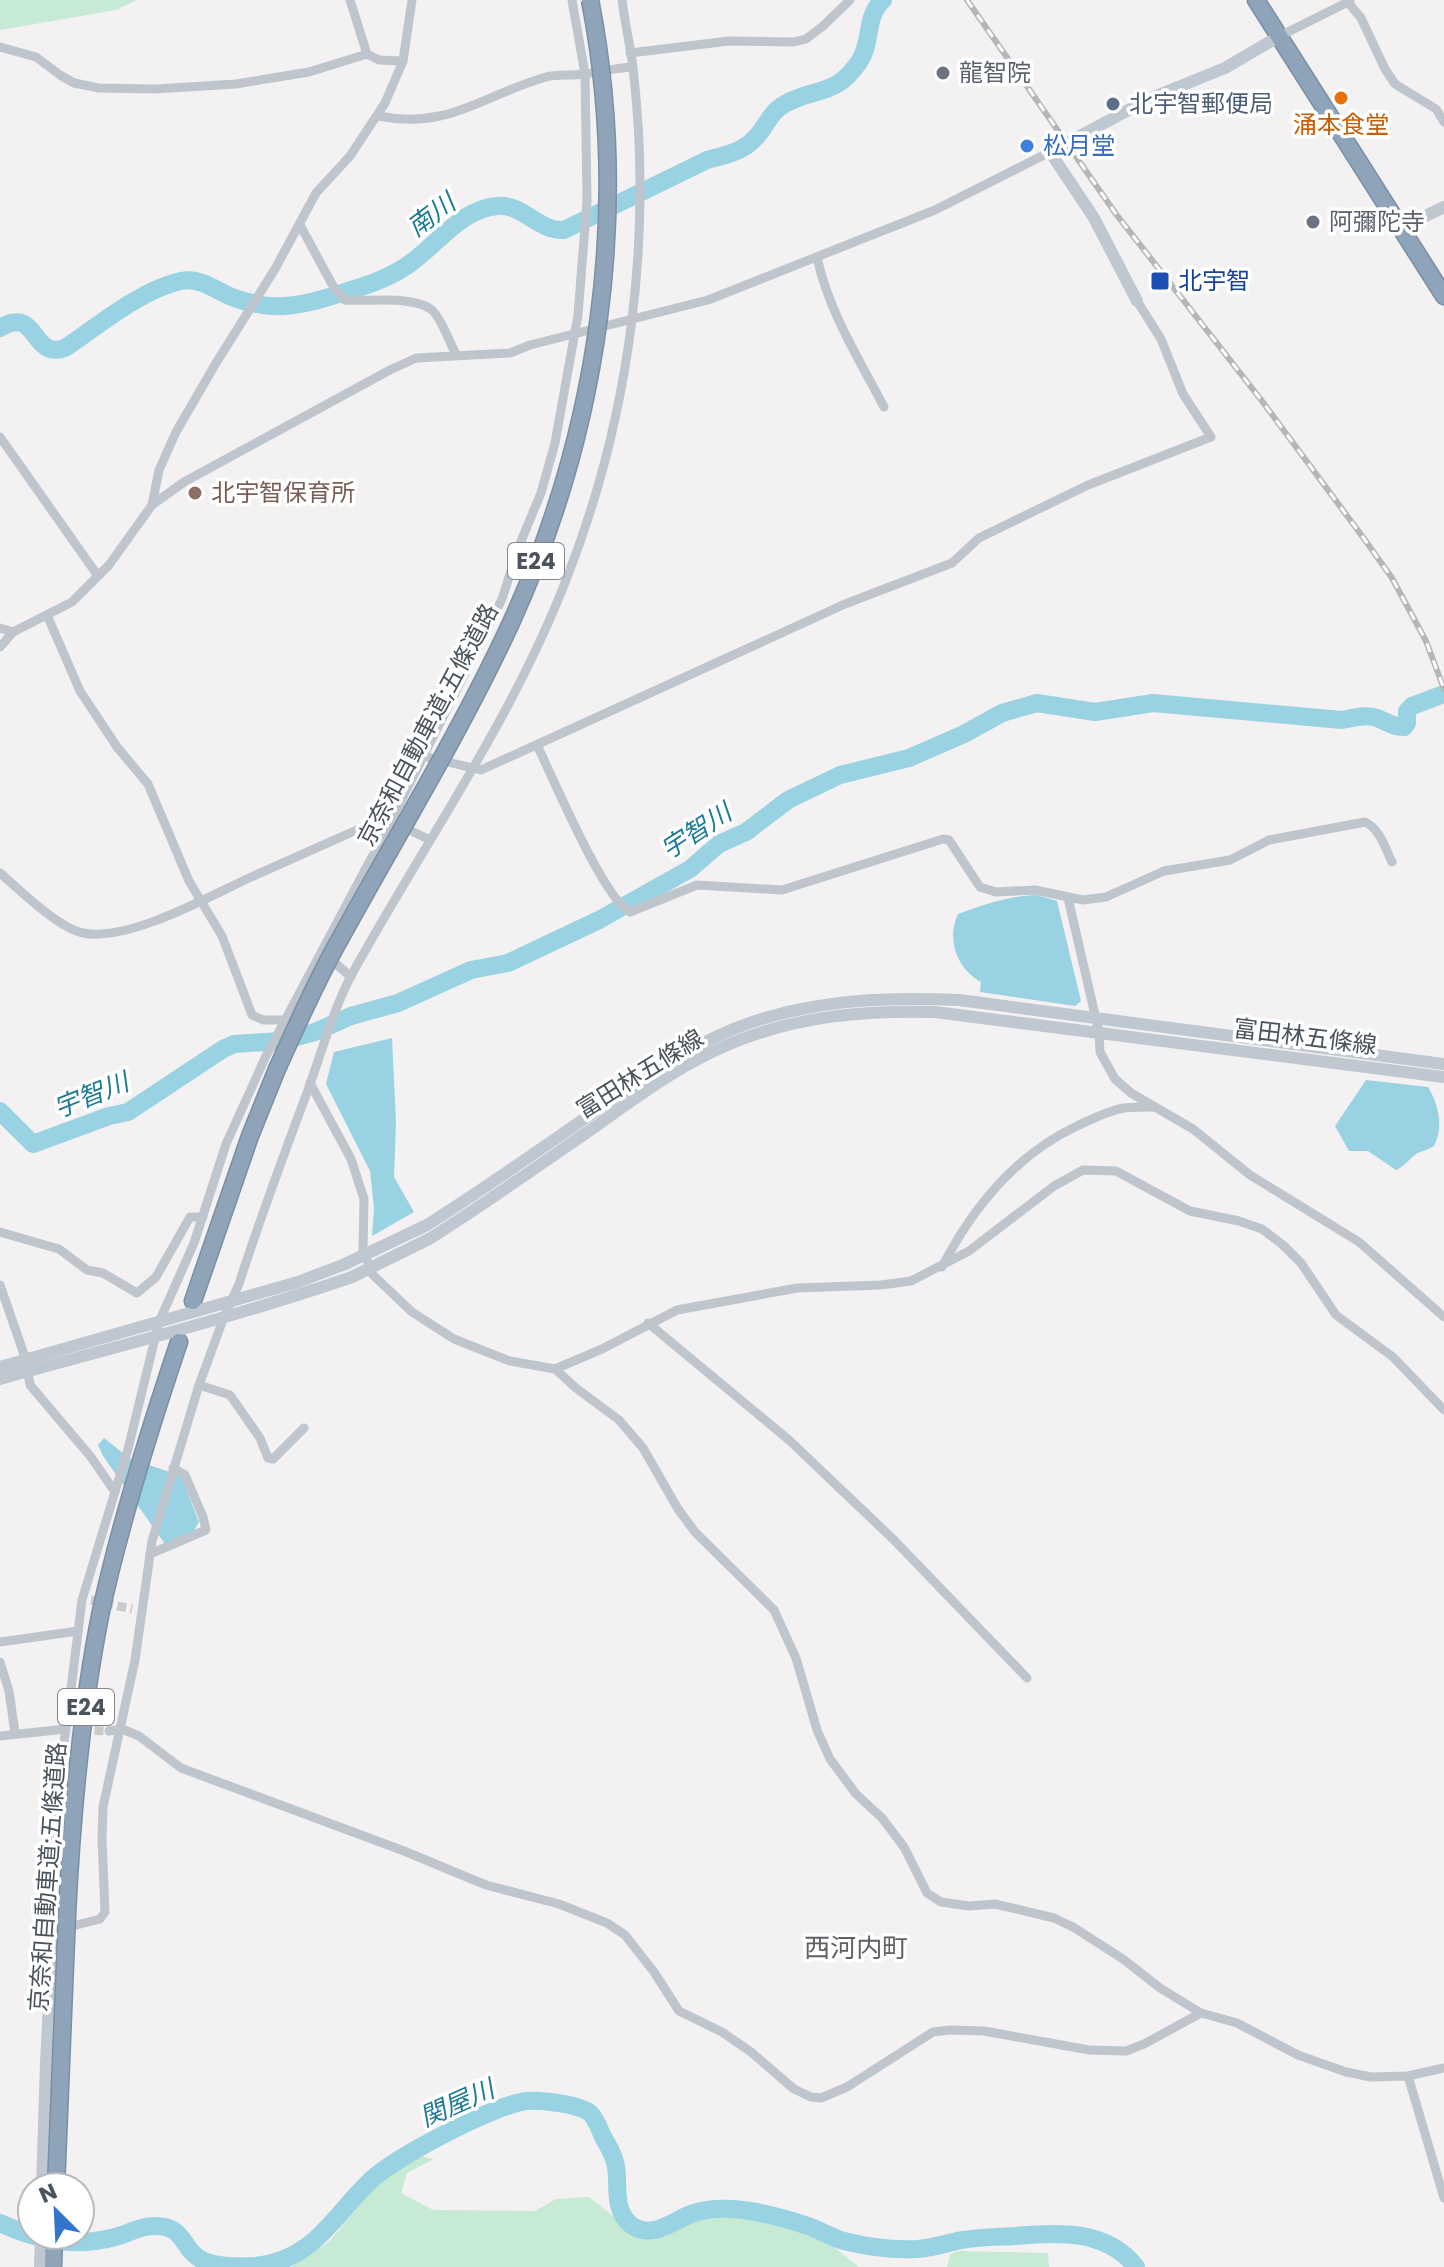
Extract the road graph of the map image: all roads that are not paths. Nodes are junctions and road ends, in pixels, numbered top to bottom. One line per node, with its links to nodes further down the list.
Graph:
1 (350, 0): 12 (street)
2 (412, 0): 13 (street)
3 (572, 0): 15 (street)
4 (590, 0): 59 (highway, 京奈和自動車道;五條道路 / E24, bridge)
5 (622, 0): 11 (street)
6 (850, 0): 11 (street)
7 (1256, 0): 9 (highway)
8 (1349, 1): 9 (street); 17 (street)
9 (1278, 37): 18 (main road); 21 (highway)
10 (0, 47): 12 (street)
11 (630, 53): 14 (street)
12 (367, 54): 13 (street)
13 (403, 61): 16 (street)
14 (633, 67): 15 (street); 25 (street)
15 (585, 74): 16 (street); 26 (street)
16 (378, 116): 20 (street)
17 (1444, 122)
18 (1050, 152): 22 (street); 24 (main road)
19 (1444, 207): 21 (main road)
20 (300, 225): 27 (street); 30 (street)
21 (1401, 228): 23 (highway)
22 (817, 257): 25 (street); 28 (street)
23 (1444, 296)
24 (1137, 301): 36 (street)
25 (632, 320): 26 (street); 38 (street)
26 (573, 335): 27 (street); 37 (street)
27 (456, 354): 30 (street)
28 (884, 407)
29 (0, 437): 31 (street)
30 (152, 505): 31 (street)
31 (98, 576): 32 (street)
32 (47, 615): 34 (street); 44 (street)
33 (0, 628): 34 (street)
34 (13, 632): 35 (street)
35 (0, 647)
36 (537, 745): 38 (street); 43 (street)
37 (423, 756): 38 (street); 39 (street)
38 (471, 769): 40 (street)
39 (391, 821): 40 (street); 44 (street); 45 (street)
40 (430, 840): 46 (street)
41 (1392, 862): 43 (street)
42 (0, 873): 44 (street)
43 (1068, 898): 47 (street)
44 (202, 900): 48 (street)
45 (320, 950): 46 (street); 48 (street)
46 (351, 977): 52 (street)
47 (1096, 1017): 49 (street); 50 (main road, 富田林五條線); 58 (main road, 富田林五條線, bridge)
48 (284, 1020): 54 (street)
49 (1099, 1032): 51 (main road, 富田林五條線); 53 (street); 60 (main road, 富田林五條線, bridge)
50 (1444, 1064)
51 (1444, 1077)
52 (310, 1083): 58 (street); 68 (street)
53 (1156, 1107): 56 (street); 61 (street)
54 (203, 1217): 55 (street); 62 (street)
55 (0, 1232)
56 (942, 1267): 63 (street); 71 (street)
57 (0, 1285): 66 (street)
58 (232, 1300): 60 (street); 62 (main road, 富田林五條線)
59 (193, 1301)
60 (224, 1317): 64 (main road, 富田林五條線); 70 (street)
61 (1444, 1317)
62 (159, 1322): 64 (street); 66 (main road, 富田林五條線)
63 (648, 1323): 68 (street); 80 (street)
64 (155, 1338): 66 (main road, 富田林五條線); 73 (street)
65 (179, 1342): 73 (highway, 京奈和自動車道;五條道路 / E24)
66 (27, 1366): 67 (main road, 富田林五條線); 69 (main road, 富田林五條線); 75 (street)
67 (0, 1367)
68 (555, 1369): 87 (street)
69 (0, 1379)
70 (199, 1385): 72 (street); 74 (street)
71 (1444, 1410)
72 (304, 1428)
73 (135, 1452): 75 (highway, 京奈和自動車道;五條道路 / E24)
74 (173, 1468): 76 (street); 76 (street)
75 (121, 1498): 77 (street); 91 (highway, 京奈和自動車道;五條道路 / E24, bridge)
76 (150, 1554): 82 (street)
77 (78, 1631): 78 (street); 81 (street)
78 (0, 1642)
79 (0, 1662): 84 (street)
80 (1027, 1678)
81 (66, 1729): 84 (street); 86 (street)
82 (122, 1729): 83 (street); 86 (street); 87 (street)
83 (109, 1731)
84 (15, 1733): 85 (street)
85 (0, 1736)
86 (53, 1931): 90 (main road)
87 (1201, 2013): 89 (street)
88 (1444, 2068): 89 (street)
89 (1408, 2076): 92 (street)
90 (43, 2171)
91 (57, 2171)
92 (1444, 2198)

